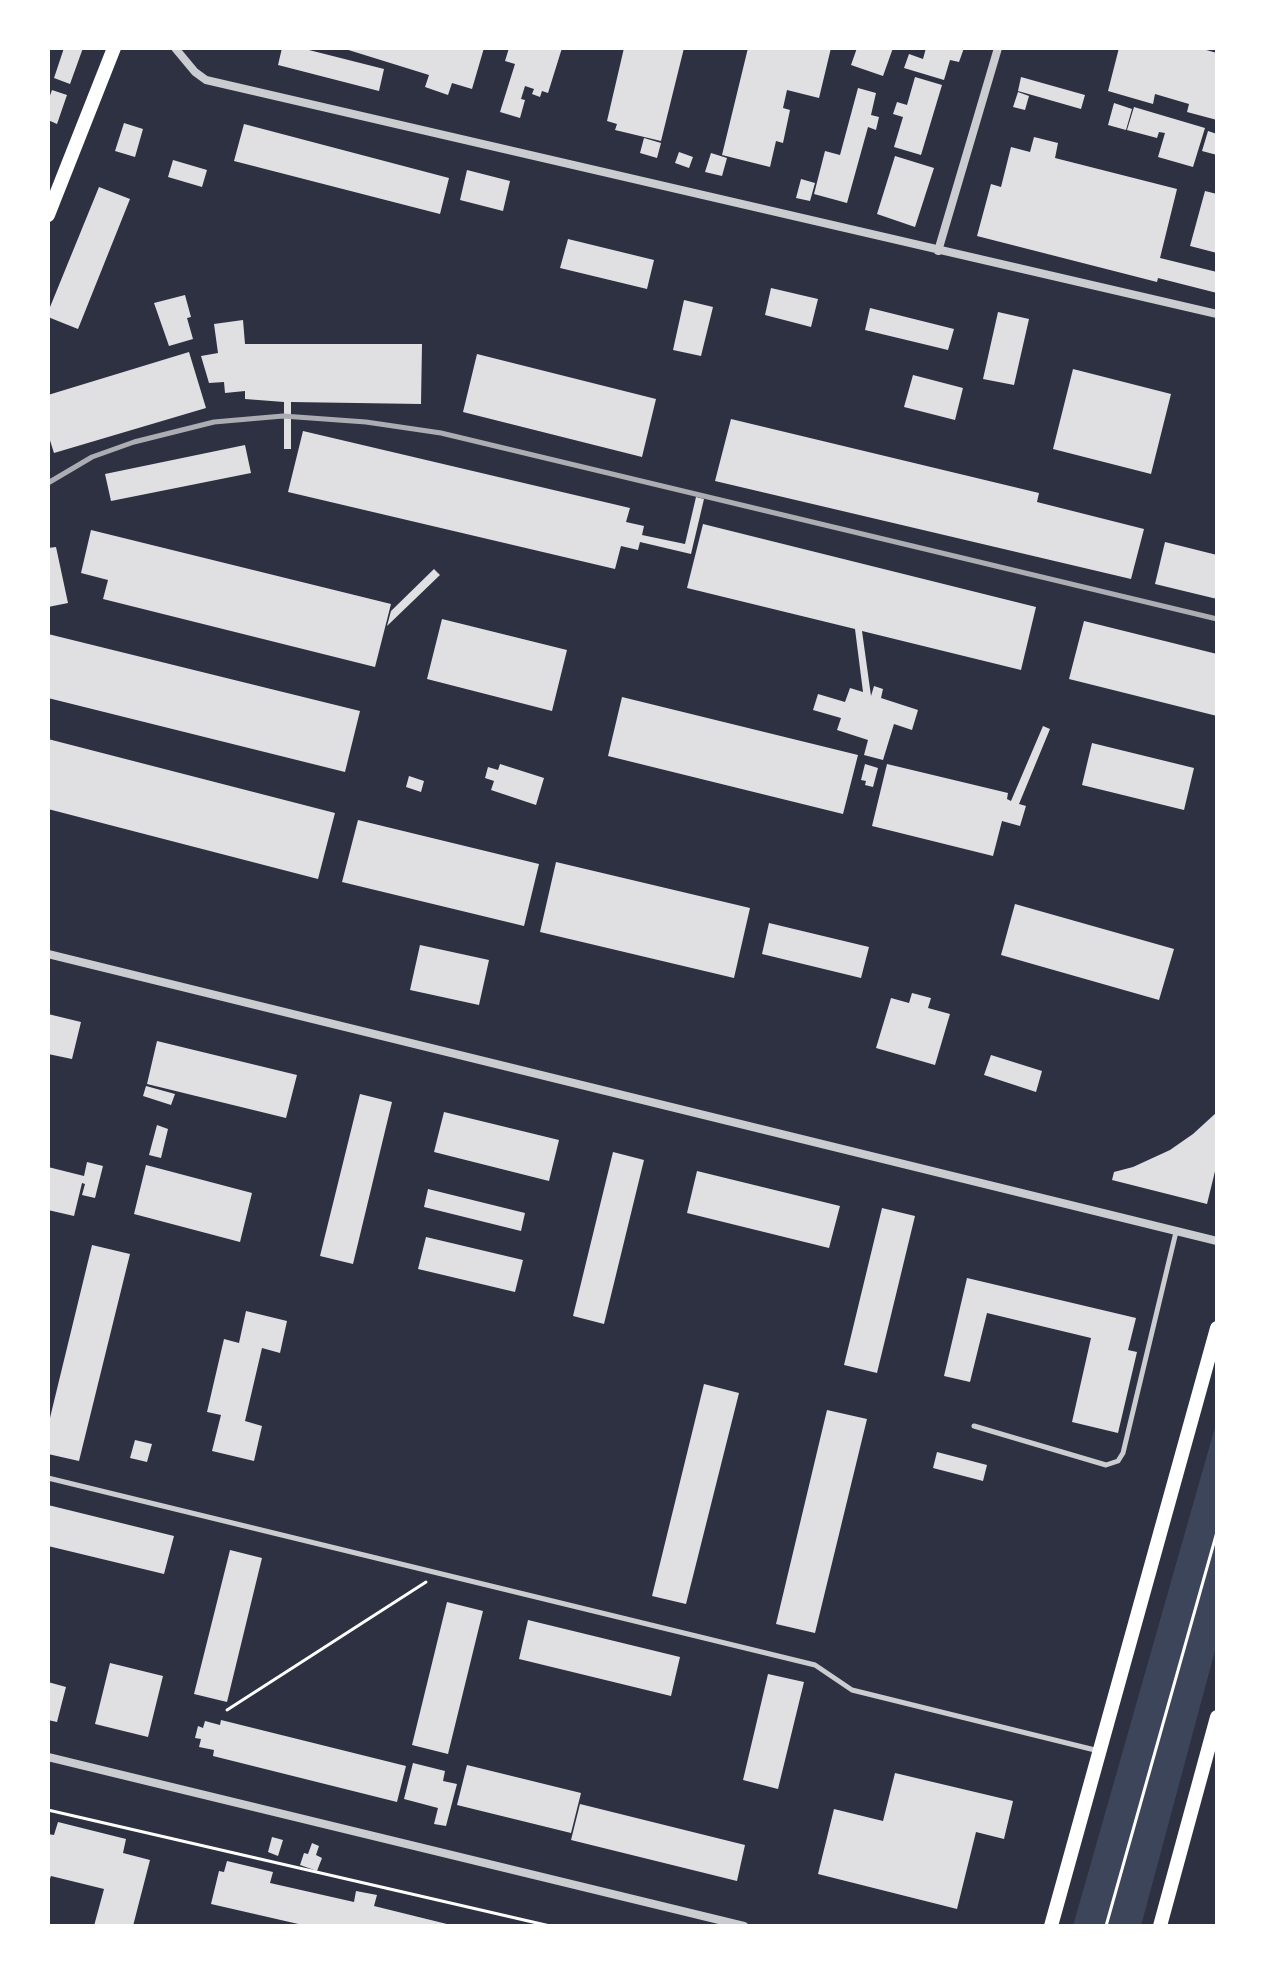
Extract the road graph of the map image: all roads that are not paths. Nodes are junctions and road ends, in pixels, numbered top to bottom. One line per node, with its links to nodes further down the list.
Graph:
1 (114, 48): 4 (main road)
2 (175, 48): 5 (street)
3 (998, 48): 5 (street)
4 (48, 215)
5 (938, 251): 6 (street)
6 (1217, 314)
7 (48, 954): 8 (street)
8 (1177, 1231): 9 (street); 11 (lane)
9 (1217, 1241)
10 (1217, 1328): 14 (main road)
11 (974, 1426)
12 (48, 1478): 14 (lane)
13 (1217, 1717): 18 (main road)
14 (1100, 1751): 17 (main road)
15 (48, 1757): 16 (street)
16 (744, 1926)
17 (1051, 1926)
18 (1160, 1926)

